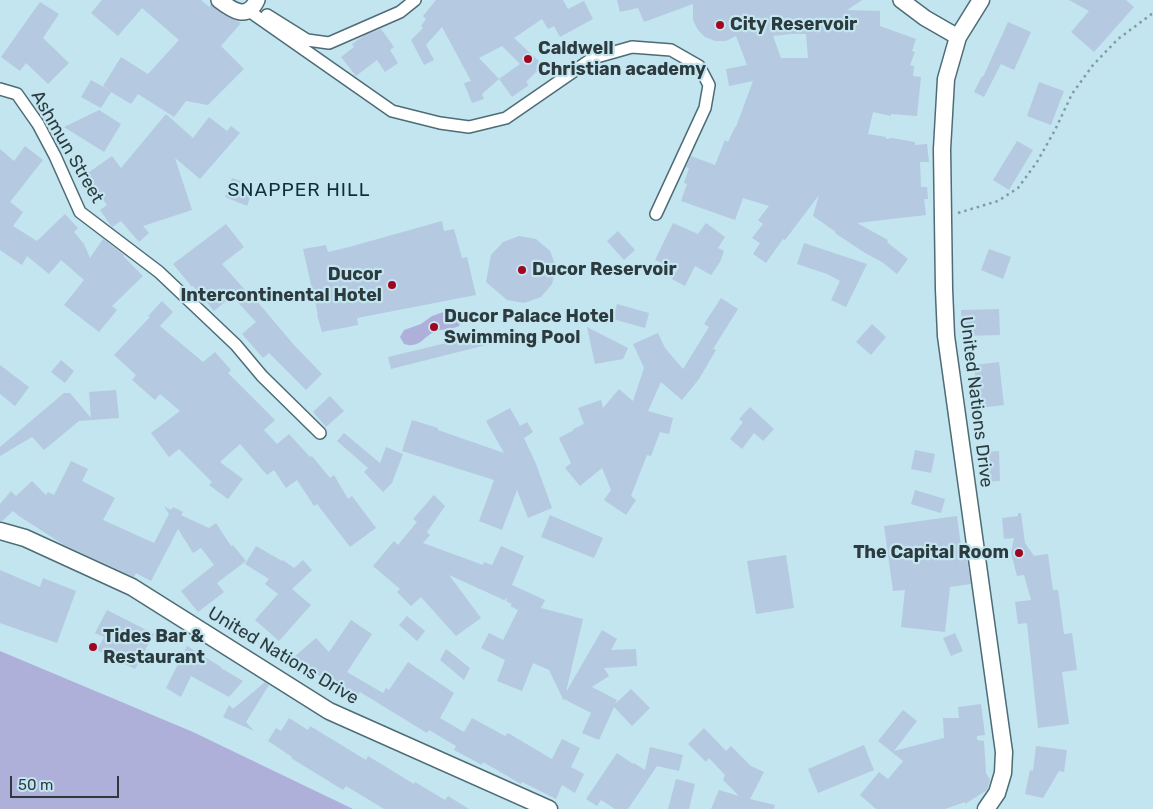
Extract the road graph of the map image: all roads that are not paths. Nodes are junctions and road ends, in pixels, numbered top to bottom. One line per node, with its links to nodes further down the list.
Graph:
1 (219, 0): 5 (street)
2 (415, 0): 5 (street)
3 (901, 0): 6 (street)
4 (980, 0): 6 (main road, United Nations Drive)
5 (253, 6): 8 (street)
6 (958, 37): 12 (main road, United Nations Drive)
7 (0, 89): 9 (street, Ashmun Street)
8 (656, 214)
9 (320, 433)
10 (0, 531): 11 (main road, United Nations Drive)
11 (549, 809)
12 (986, 809)

